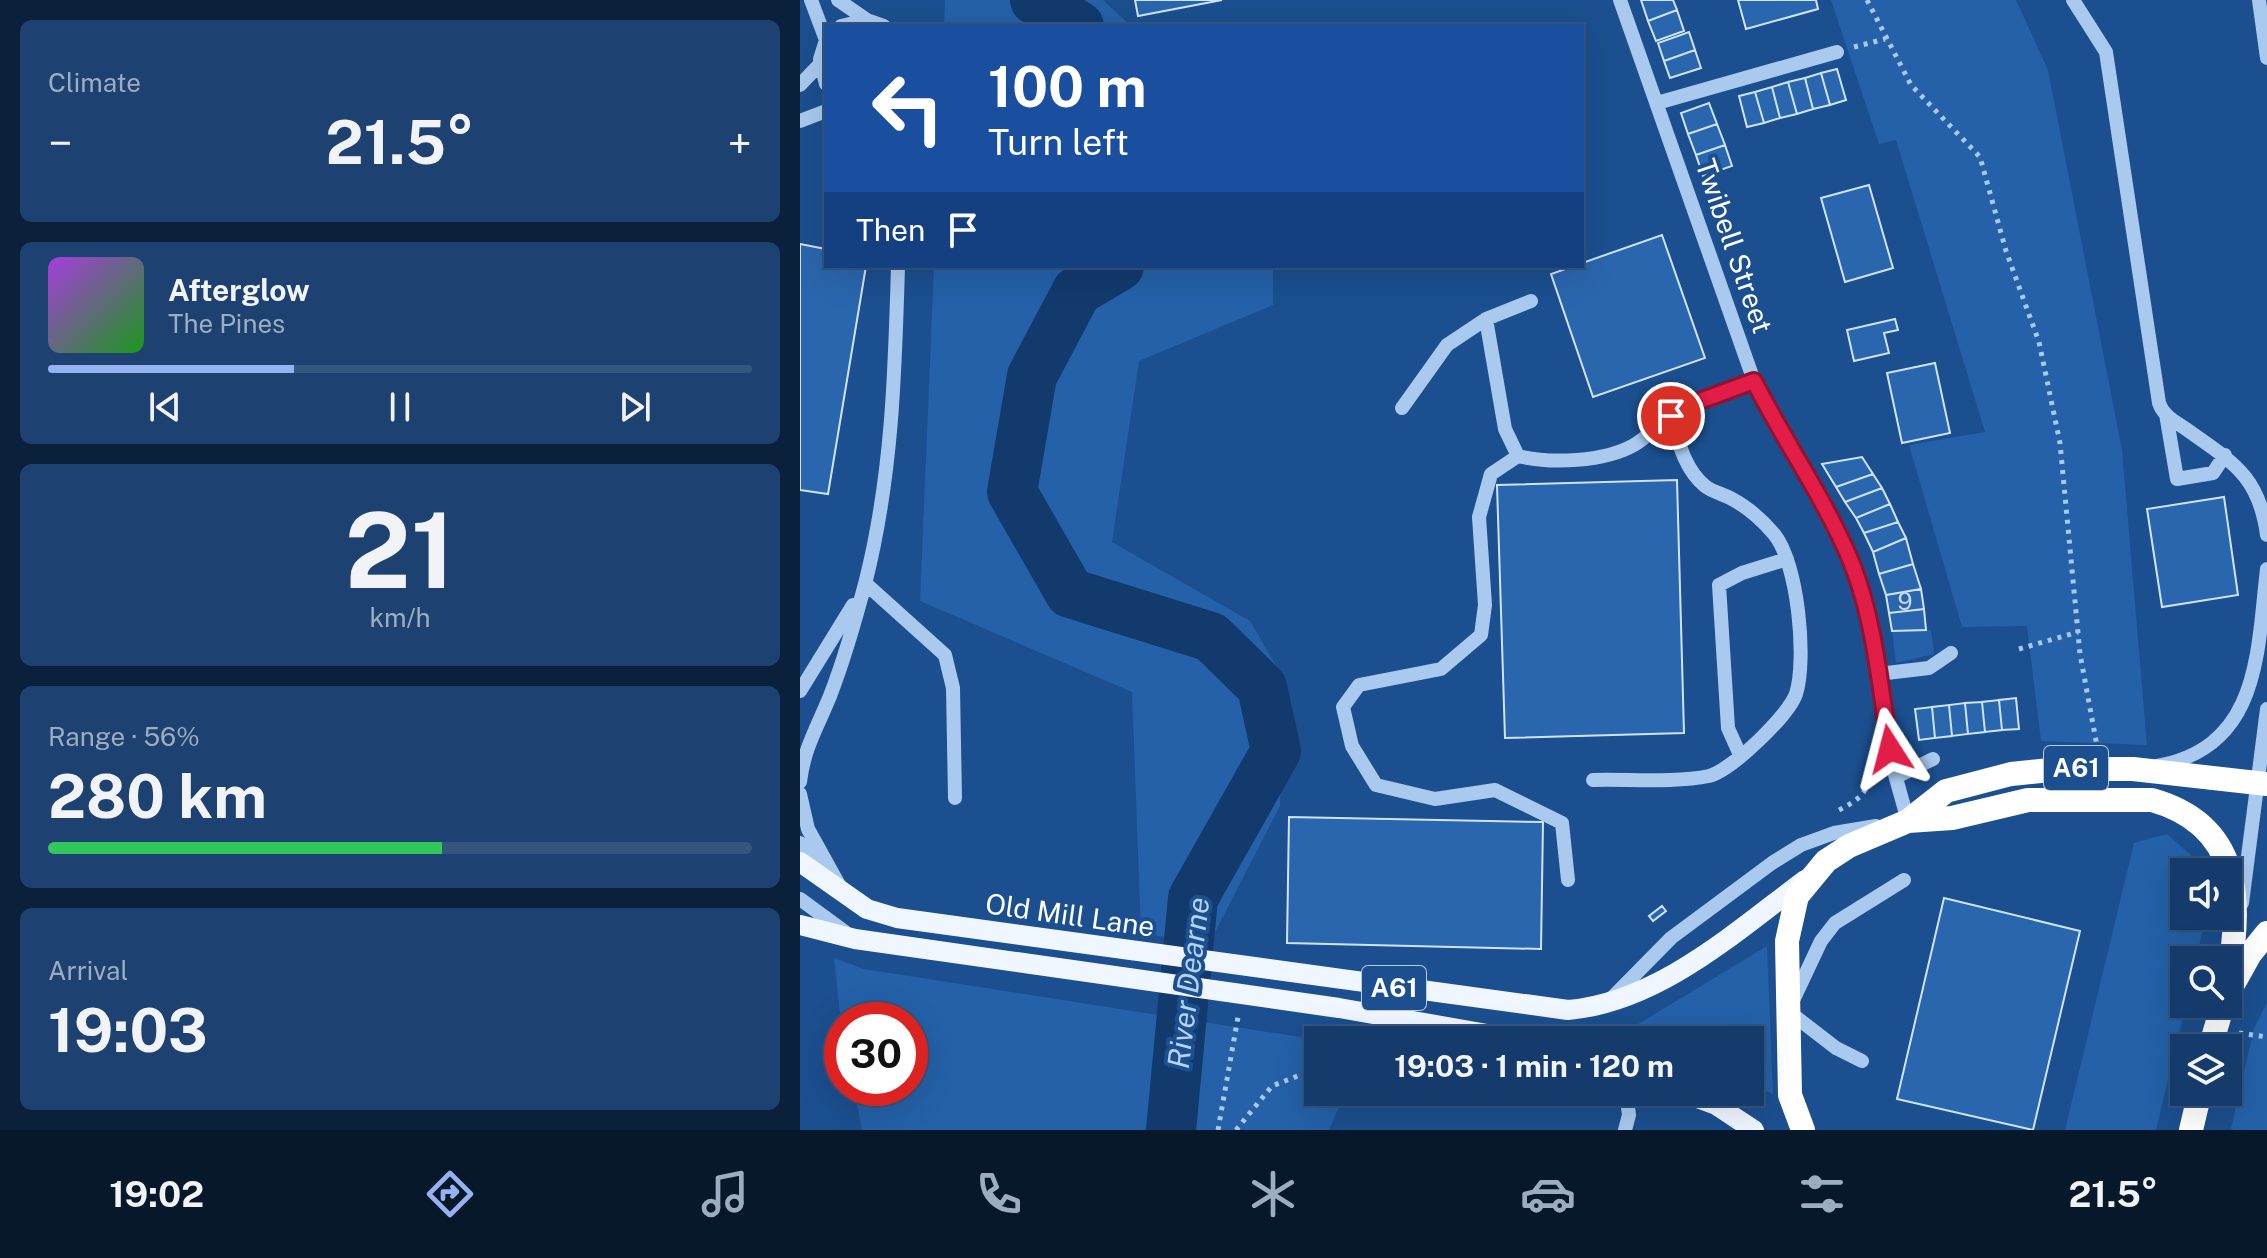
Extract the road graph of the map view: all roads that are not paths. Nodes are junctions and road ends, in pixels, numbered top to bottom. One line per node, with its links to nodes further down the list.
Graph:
1 (811, 0): 9 (street)
2 (838, 0): 6 (street)
3 (1620, 0): 16 (street, Twibell Street)
4 (2073, 0): 24 (street)
5 (2259, 0): 12 (street)
6 (867, 20): 7 (street); 8 (street)
7 (850, 24)
8 (878, 24)
9 (824, 35)
10 (824, 48): 13 (street)
11 (1837, 52): 16 (street)
12 (2267, 58)
13 (820, 64): 14 (street); 15 (street)
14 (824, 77)
15 (800, 85)
16 (1657, 103): 22 (street, Twibell Street)
17 (824, 112): 18 (street)
18 (800, 121)
19 (898, 268): 31 (street)
20 (1531, 301): 21 (street)
21 (1486, 319): 23 (street); 27 (street)
22 (1754, 381): 25 (street); 35 (street, Twibell Street)
23 (1402, 408)
24 (2166, 414): 26 (street); 26 (street)
25 (1671, 416): 27 (street); 29 (street)
26 (2225, 455): 28 (street)
27 (1518, 456): 52 (street)
28 (2267, 535)
29 (1787, 559): 39 (street); 39 (street)
30 (2267, 569): 33 (street)
31 (865, 583): 36 (street); 38 (street); 47 (street)
32 (2267, 606): 33 (street)
33 (2259, 630): 41 (street)
34 (1951, 653): 35 (street)
35 (1878, 674): 42 (street, Twibell Street)
36 (800, 691)
37 (2267, 709): 45 (street)
38 (802, 754): 44 (street)
39 (1740, 755): 43 (street)
40 (1933, 759): 42 (street)
41 (2133, 769): 45 (highway, A61); 48 (highway, A61)
42 (1896, 777): 48 (street, Twibell Street)
43 (1593, 780)
44 (800, 782)
45 (2262, 783): 59 (street)
46 (800, 794): 54 (street)
47 (955, 798)
48 (1908, 821): 51 (highway); 60 (highway); 62 (street)
49 (800, 843): 54 (street)
50 (800, 862): 54 (main road, Old Mill Lane / A61)
51 (1811, 876): 62 (main road, A61); 63 (highway)
52 (1568, 880)
53 (1904, 880): 63 (street)
54 (845, 893): 62 (main road, Old Mill Lane / A61)
55 (800, 899): 58 (street)
56 (800, 925): 58 (main road, Old Mill Lane / A61)
57 (2267, 933): 61 (highway)
58 (855, 939): 64 (main road, Old Mill Lane / A61)
59 (2234, 946)
60 (2234, 946)
61 (2242, 969)
62 (1596, 1006)
63 (1788, 1011): 65 (street); 71 (highway)
64 (1441, 1026)
65 (1862, 1061)
66 (1628, 1106): 69 (street)
67 (1718, 1106): 70 (main road)
68 (2197, 1106): 72 (highway)
69 (1625, 1130)
70 (1754, 1130)
71 (1803, 1130)
72 (2191, 1130)

